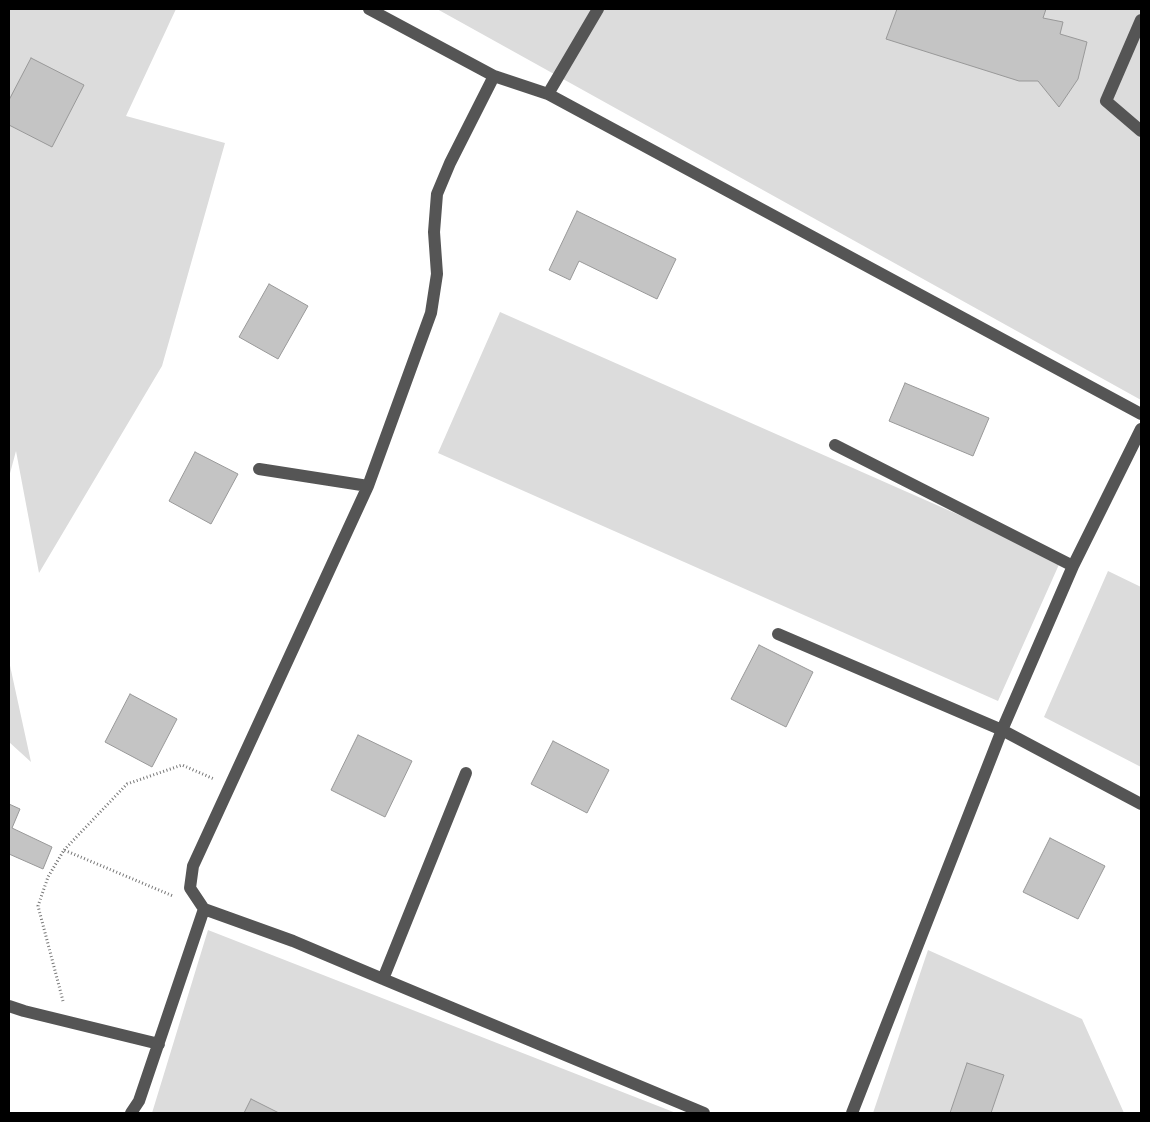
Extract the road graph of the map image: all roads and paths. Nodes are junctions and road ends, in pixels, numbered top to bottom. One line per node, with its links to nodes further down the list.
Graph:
1 (369, 9): 4 (lane)
2 (598, 9): 5 (lane)
3 (1141, 20): 6 (lane)
4 (494, 76): 5 (lane); 11 (lane)
5 (548, 94): 7 (lane)
6 (1141, 131)
7 (1141, 414)
8 (1141, 429): 12 (lane)
9 (834, 446): 12 (lane)
10 (259, 469): 11 (lane)
11 (368, 486): 16 (lane)
12 (1072, 566): 14 (lane)
13 (778, 634): 14 (lane)
14 (1002, 730): 17 (lane); 26 (lane)
15 (466, 774): 20 (lane)
16 (229, 787): 18 (path); 19 (lane)
17 (1141, 804)
18 (64, 850): 19 (path); 22 (path)
19 (204, 909): 20 (lane); 23 (lane)
20 (383, 979): 25 (lane)
21 (9, 1006): 22 (lane)
22 (63, 1021): 23 (lane)
23 (159, 1044): 24 (lane)
24 (131, 1113)
25 (704, 1113)
26 (852, 1113)

